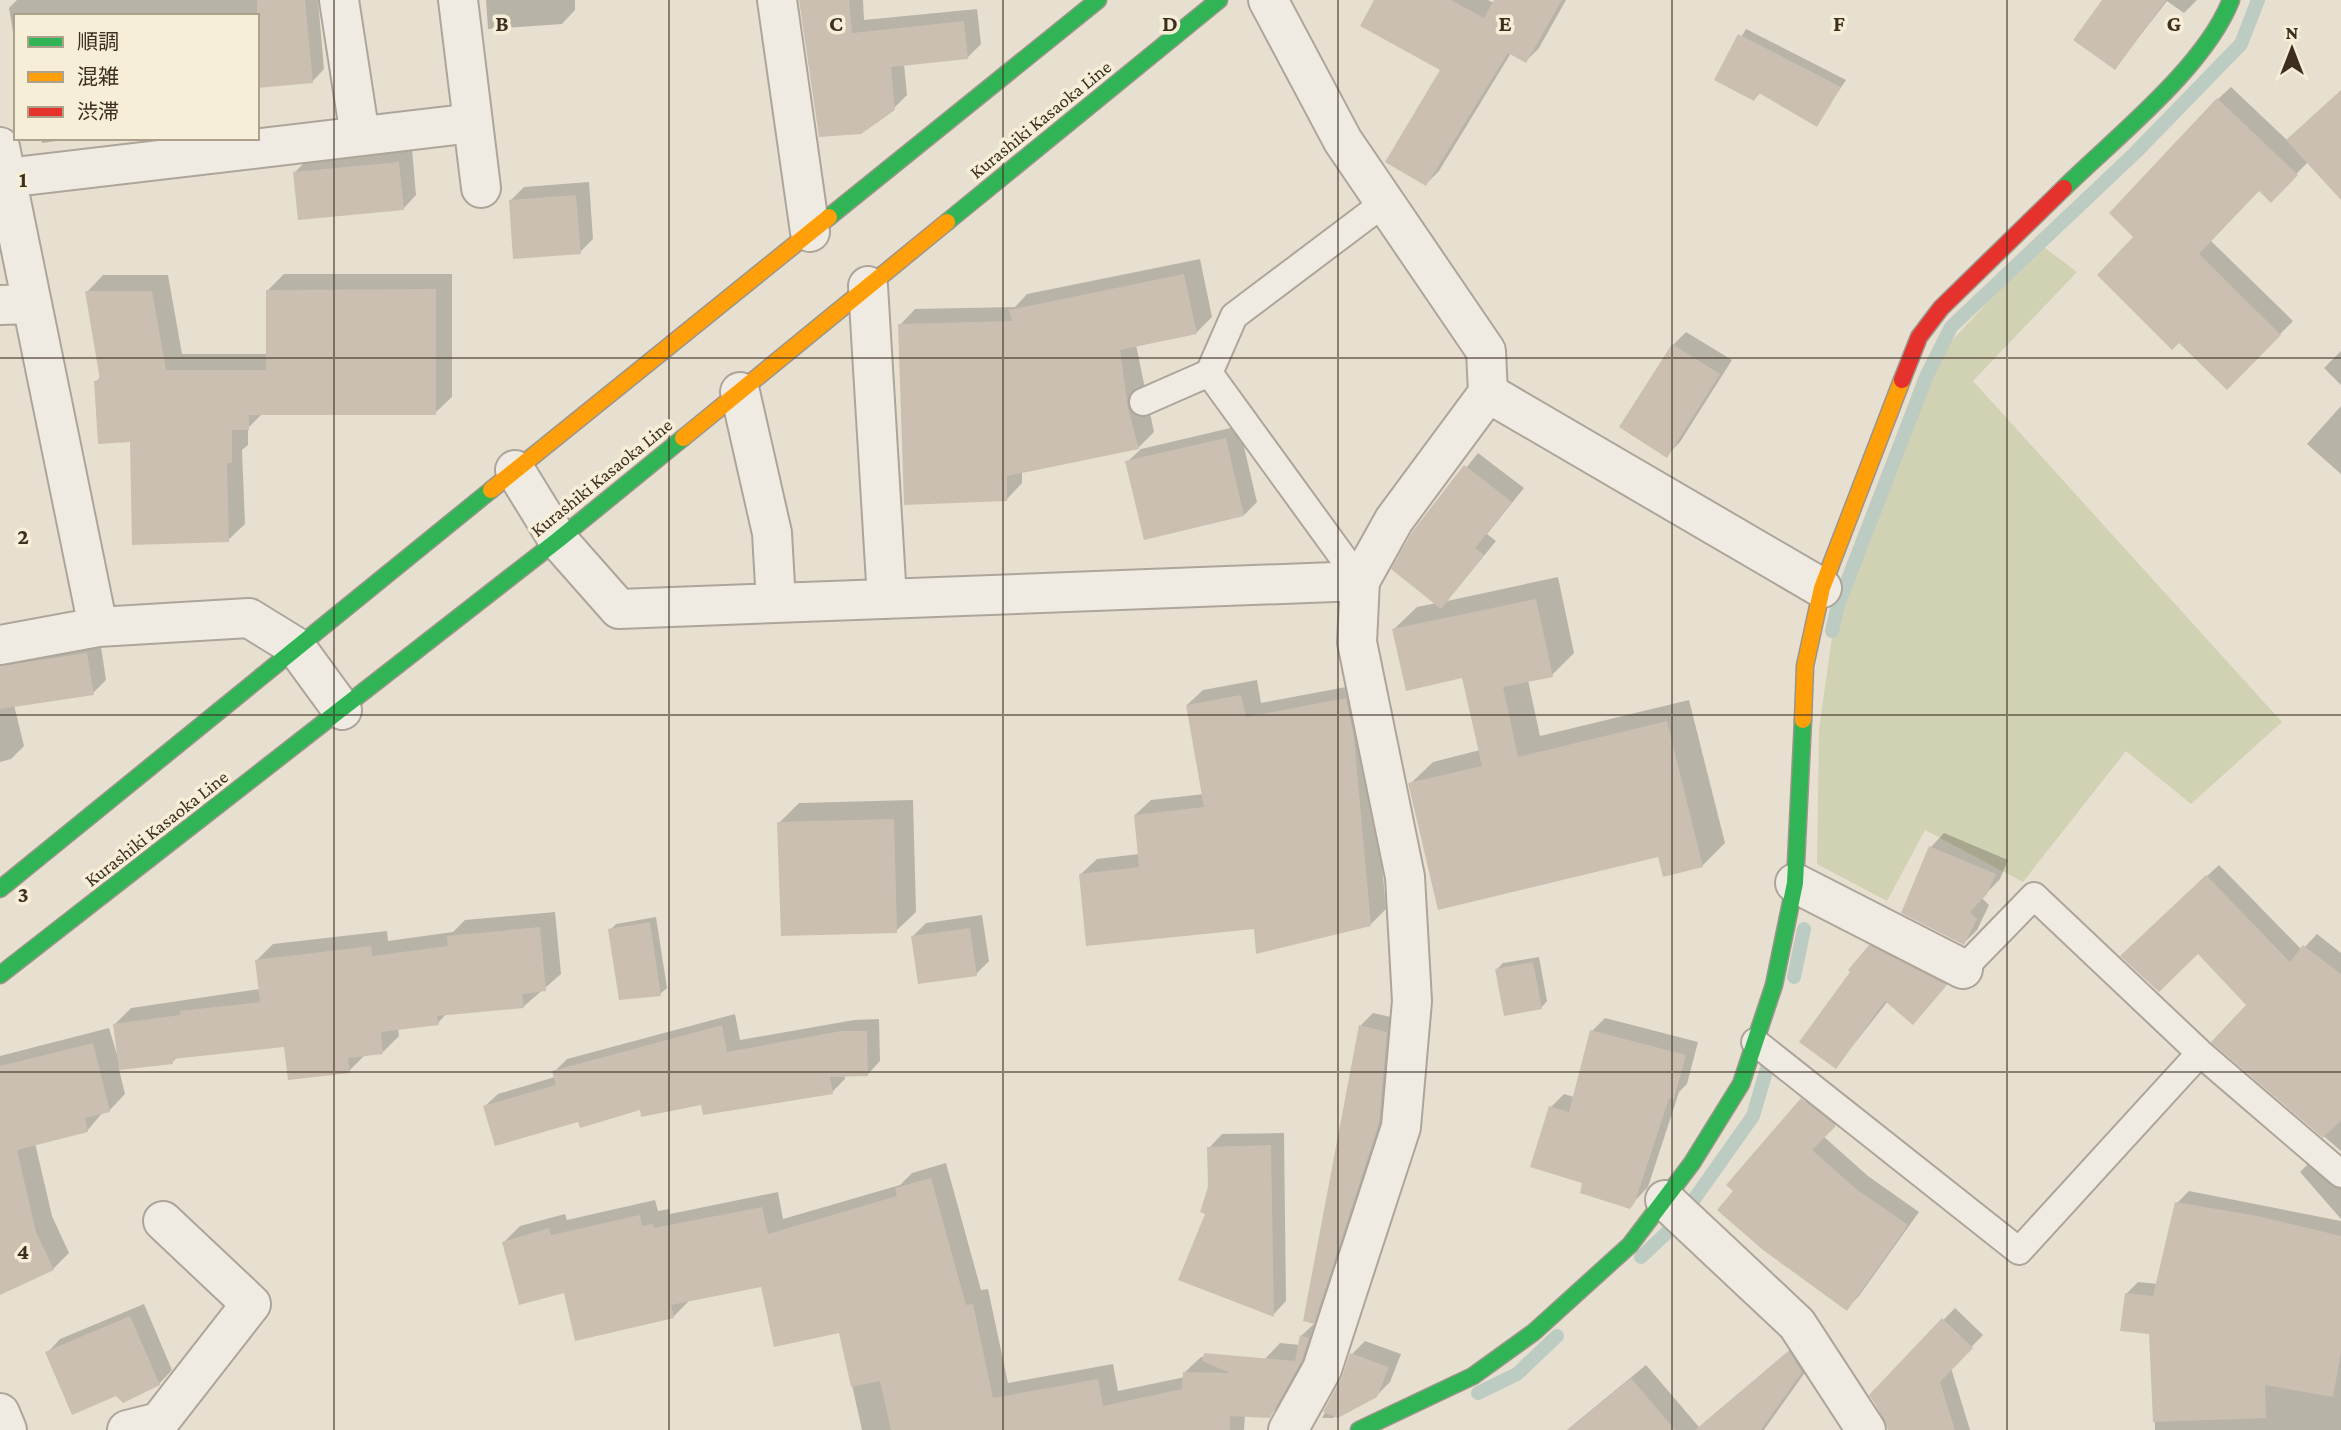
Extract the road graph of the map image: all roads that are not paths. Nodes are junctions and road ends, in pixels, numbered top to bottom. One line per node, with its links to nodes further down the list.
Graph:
1 (339, 0): 9 (street)
2 (458, 0): 8 (street)
3 (777, 0): 13 (street)
4 (1098, 0): 13 (main road)
5 (1219, 0): 14 (main road, Kurashiki Kasaoka Line)
6 (1268, 0): 12 (street)
7 (2231, 0): 23 (main road)
8 (473, 123): 9 (street); 11 (street)
9 (360, 136): 10 (street)
10 (3, 163): 15 (street)
11 (481, 188)
12 (1384, 203): 16 (lane); 18 (street)
13 (810, 232): 20 (main road)
14 (868, 286): 17 (main road, Kurashiki Kasaoka Line); 24 (street)
15 (16, 304): 26 (street)
16 (1209, 373): 19 (lane); 22 (lane)
17 (740, 392): 21 (main road, Kurashiki Kasaoka Line); 25 (street)
18 (1488, 393): 22 (street); 23 (street)
19 (1143, 402)
20 (515, 470): 21 (street); 28 (main road)
21 (558, 540): 25 (street); 29 (main road, Kurashiki Kasaoka Line)
22 (1360, 581): 24 (street); 42 (street)
23 (1822, 588): 30 (main road)
24 (887, 599): 25 (street)
25 (775, 603)
26 (98, 627): 27 (street); 28 (street)
27 (0, 645)
28 (296, 647): 29 (street); 31 (main road)
29 (342, 710): 33 (main road, Kurashiki Kasaoka Line)
30 (1796, 883): 32 (street); 34 (main road)
31 (0, 889)
32 (1963, 969): 35 (lane)
33 (0, 975)
34 (1755, 1042): 35 (lane); 37 (main road)
35 (2200, 1053): 36 (lane)
36 (2341, 1174)
37 (1665, 1200): 43 (main road); 44 (street)
38 (163, 1221): 41 (street)
39 (0, 1413): 40 (street)
40 (7, 1430)
41 (127, 1430)
42 (1288, 1430)
43 (1359, 1430)
44 (1866, 1430)

